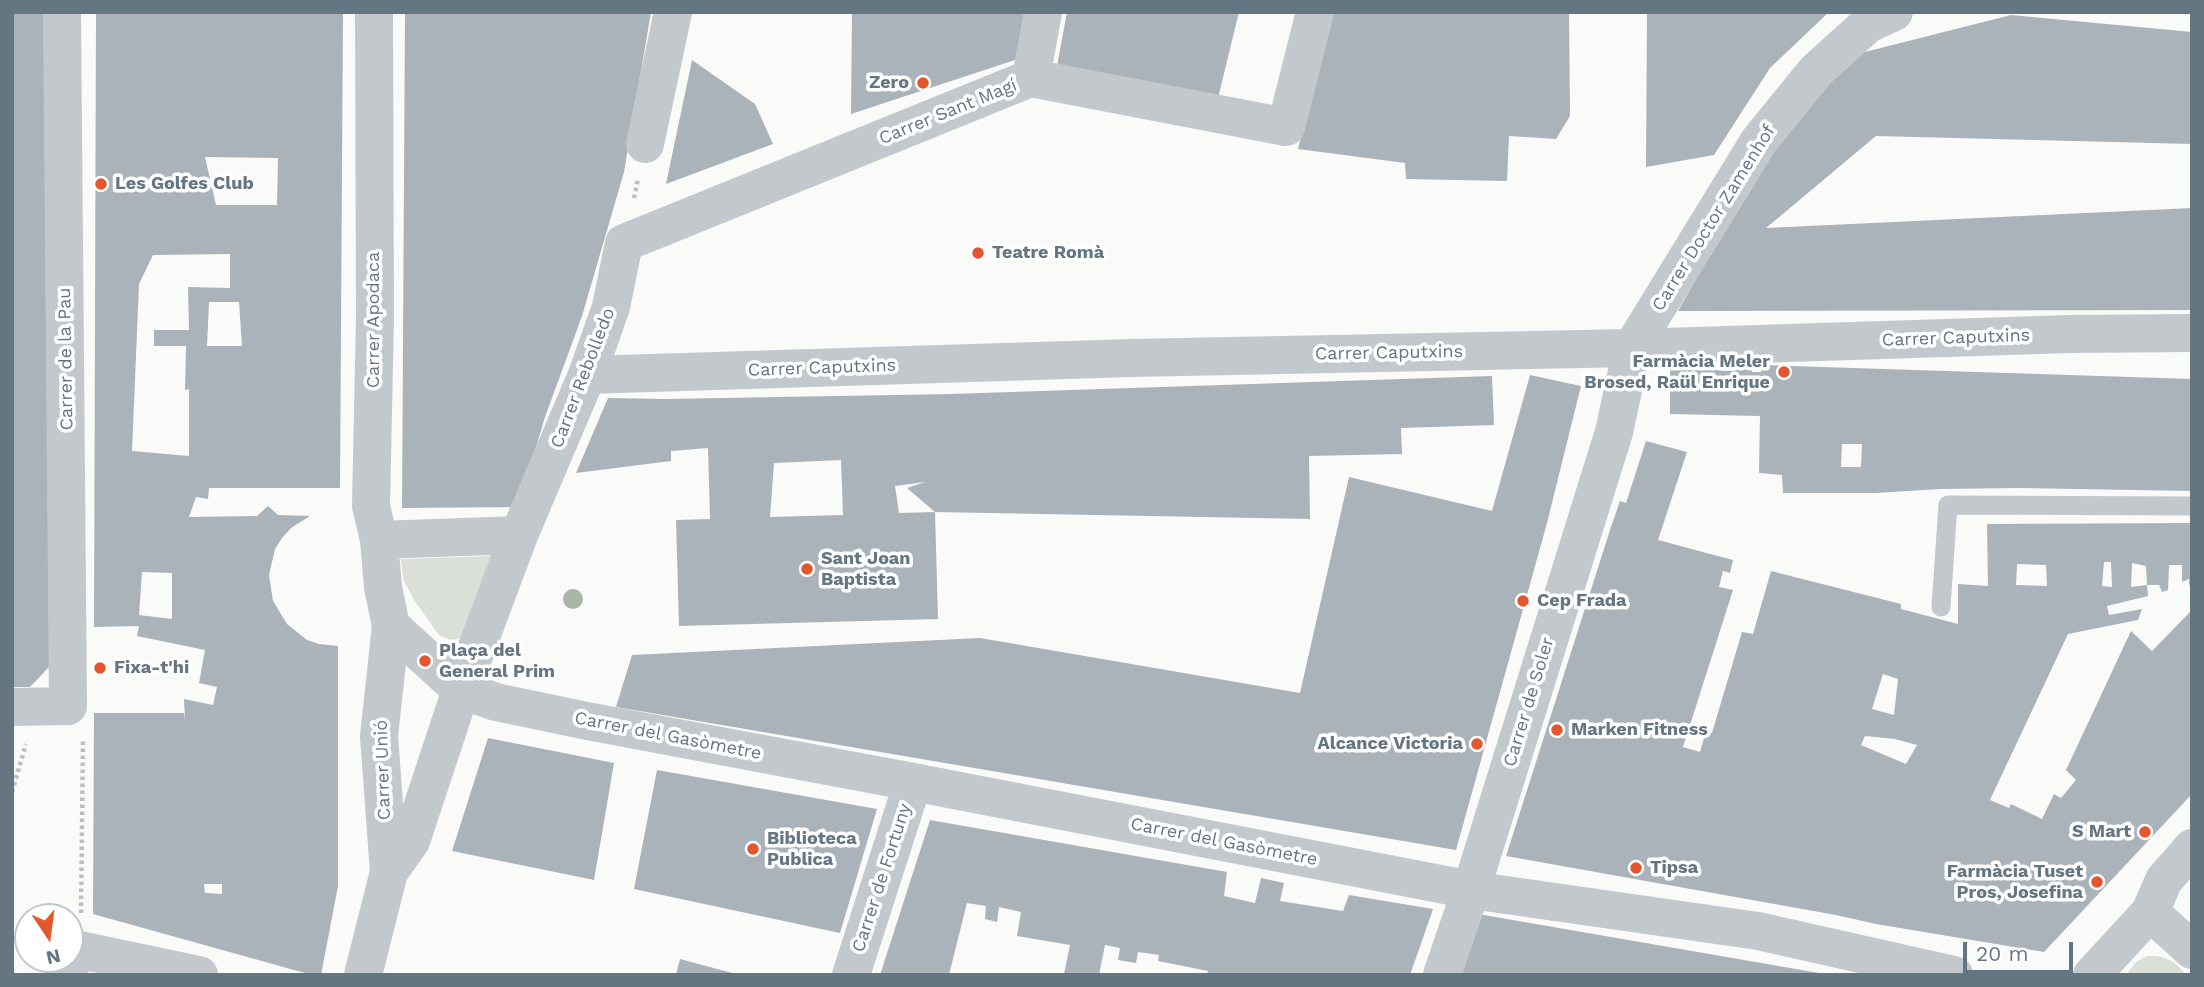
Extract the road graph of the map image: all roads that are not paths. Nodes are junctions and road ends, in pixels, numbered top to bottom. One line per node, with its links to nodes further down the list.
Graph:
1 (62, 12): 19 (street, Carrer de la Pau)
2 (374, 12): 15 (street, Carrer Apodaca)
3 (673, 12): 8 (street)
4 (1043, 12): 7 (street)
5 (1315, 12): 7 (street, Carrer Sant Magí)
6 (1894, 12): 11 (street, Carrer Doctor Zamenhof)
7 (1031, 78): 9 (street, Carrer Sant Magí)
8 (645, 144)
9 (624, 243): 12 (street, Carrer Rebolledo)
10 (2192, 333): 11 (street, Carrer Caputxins)
11 (1632, 348): 12 (street, Carrer Caputxins); 23 (street, Carrer de Soler)
12 (587, 375): 14 (street, Carrer Rebolledo)
13 (2192, 506): 16 (lane)
14 (519, 535): 15 (street); 18 (street, Carrer Rebolledo)
15 (379, 540): 17 (street, Carrer Apodaca)
16 (1941, 607)
17 (391, 626): 18 (street); 22 (street, Carrer Unió)
18 (478, 696): 20 (street, Carrer del Gasòmetre); 22 (street, Carrer Unió)
19 (50, 712)
20 (913, 782): 23 (street, Carrer del Gasòmetre); 29 (street, Carrer de Fortuny)
21 (2192, 848): 24 (street)
22 (389, 872): 28 (street, Carrer Unió)
23 (1471, 890): 30 (street, Carrer de Soler); 31 (street, Carrer del Gasòmetre)
24 (2157, 896): 25 (street); 32 (street)
25 (2192, 950)
26 (84, 963): 27 (street)
27 (198, 975)
28 (363, 975)
29 (851, 975)
30 (1442, 975)
31 (1954, 975)
32 (2092, 975)

